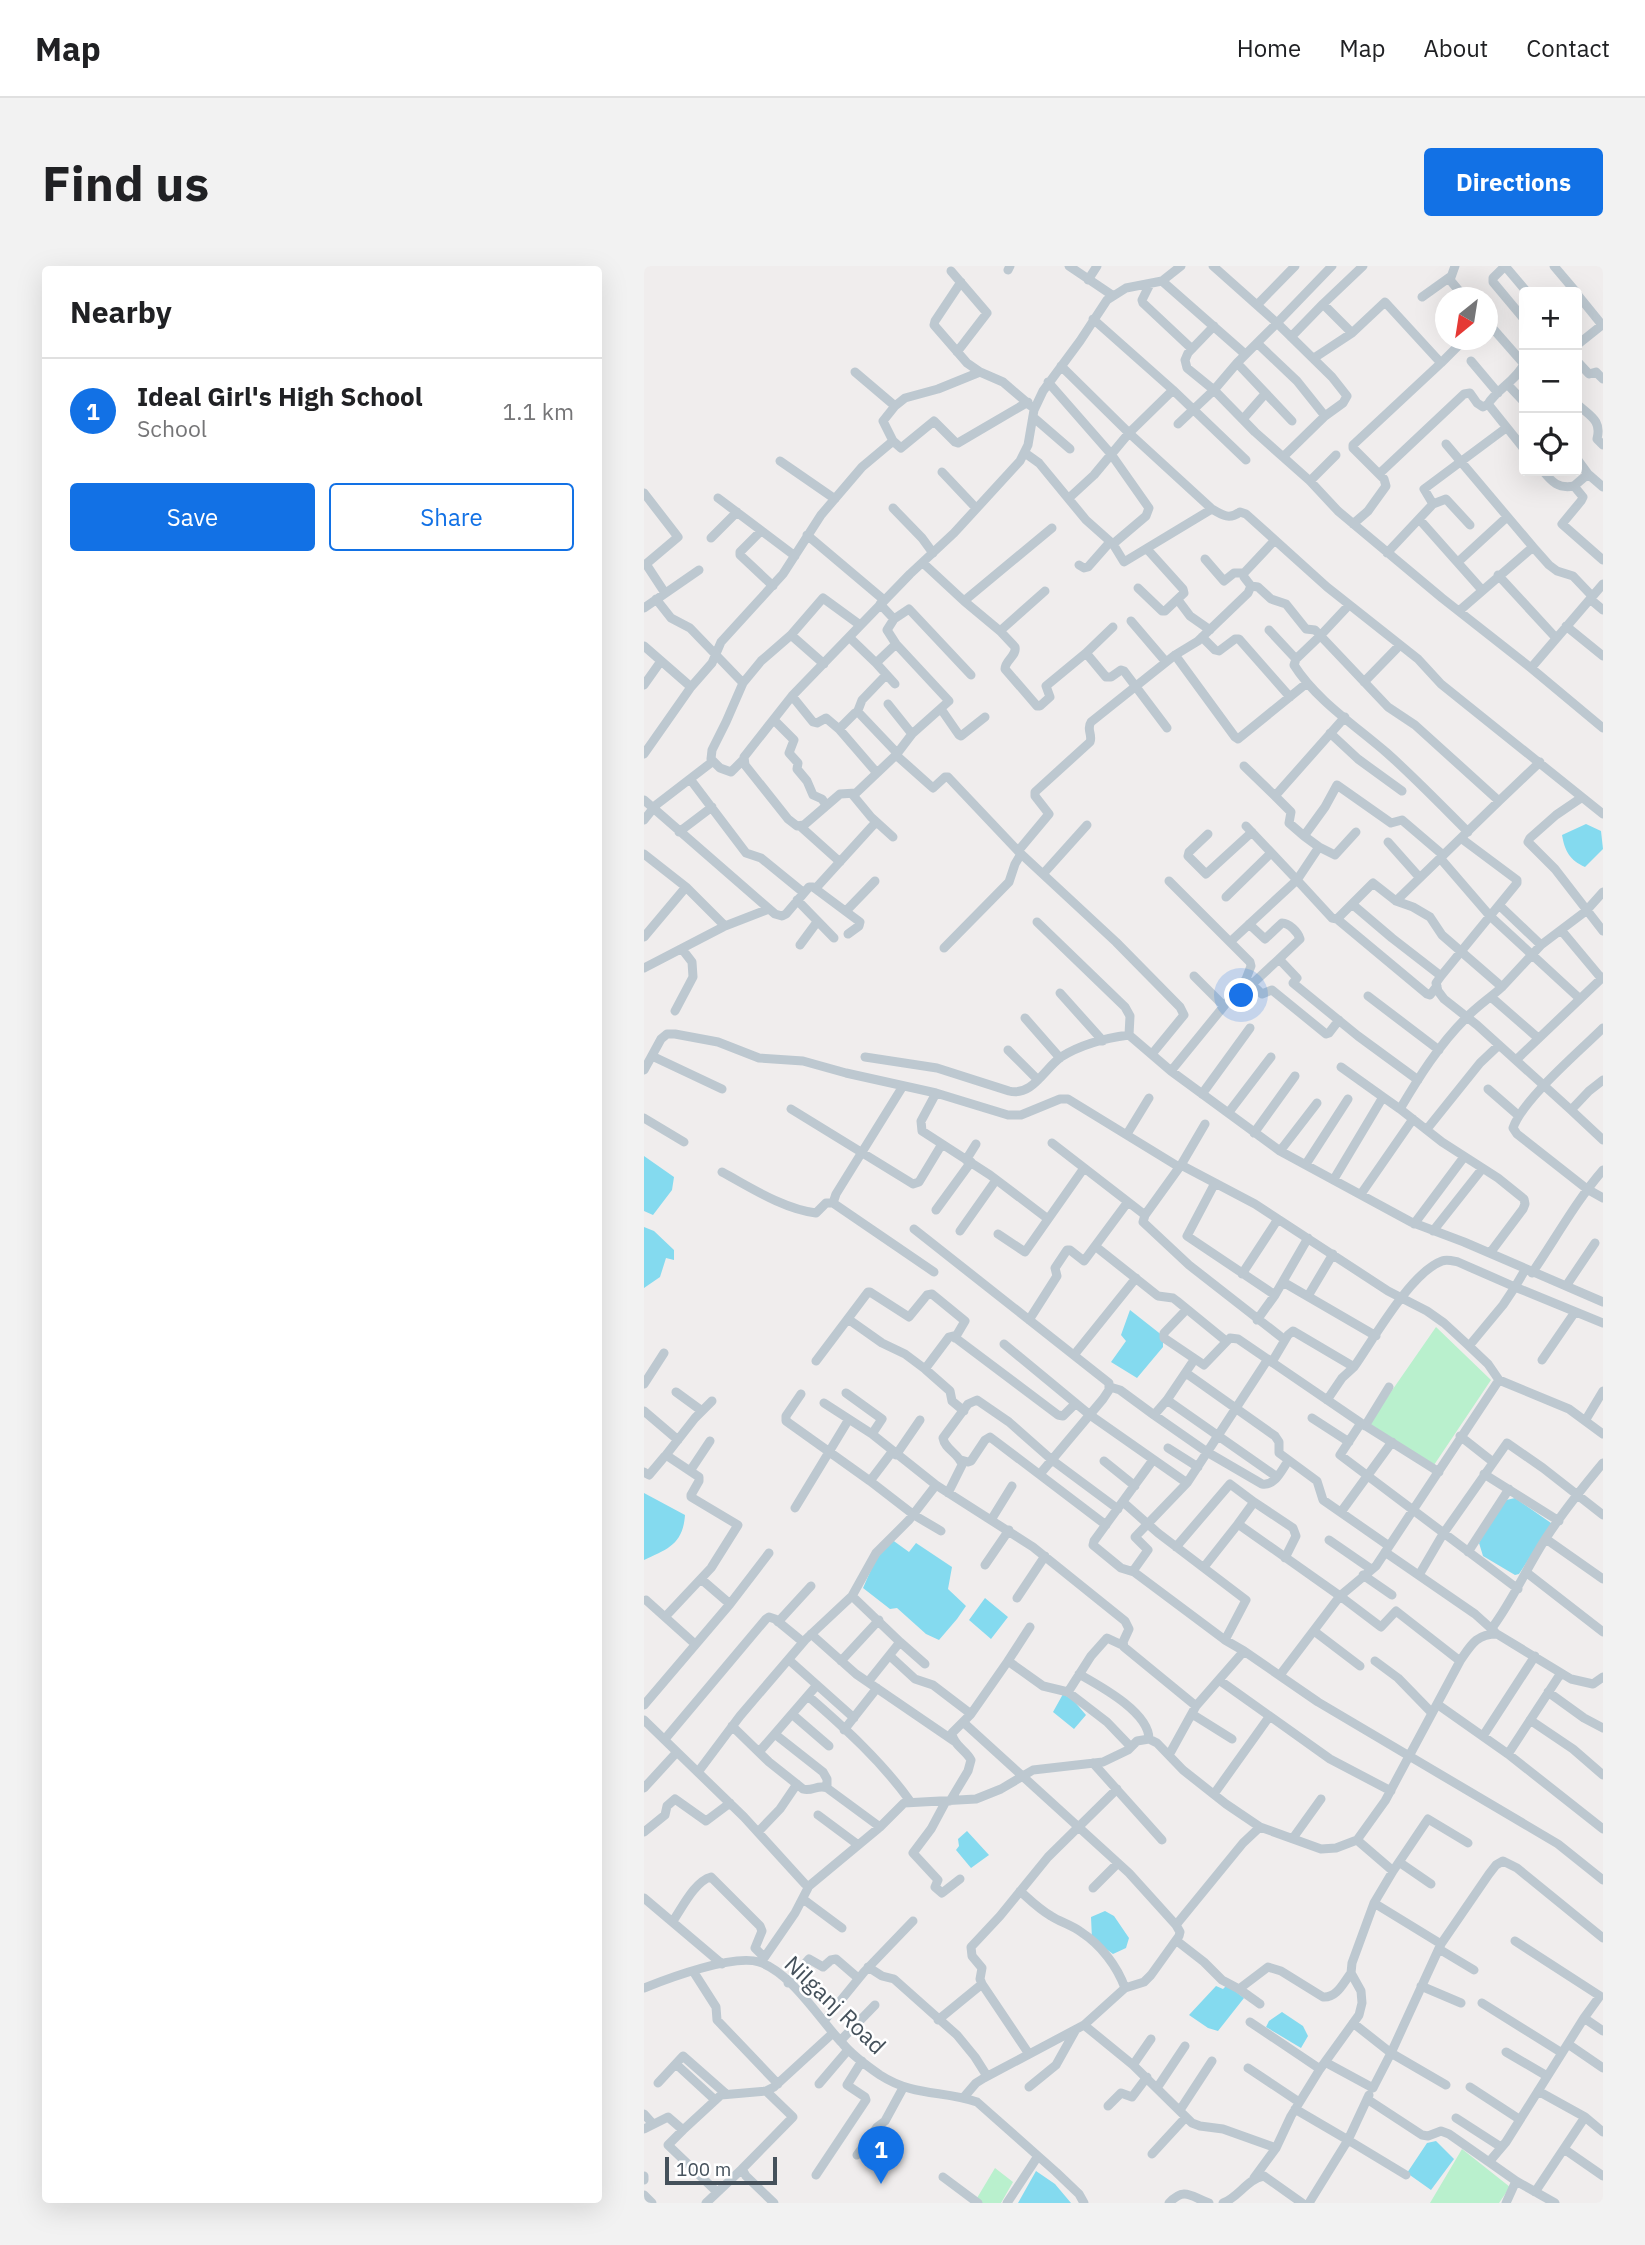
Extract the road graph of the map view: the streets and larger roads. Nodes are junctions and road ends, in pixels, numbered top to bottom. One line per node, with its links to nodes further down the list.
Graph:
1 (1069, 266): 13 (street)
2 (1097, 266): 13 (street)
3 (1181, 266): 14 (street)
4 (1213, 266): 24 (street)
5 (1295, 266): 24 (street)
6 (1332, 266): 27 (street)
7 (1363, 266): 23 (street)
8 (1455, 266): 12 (street)
9 (1505, 266): 18 (street); 25 (street)
10 (1554, 266): 19 (street)
11 (951, 271): 15 (street)
12 (1450, 277): 17 (street); 21 (street)
13 (1088, 279): 20 (street)
14 (1162, 281): 16 (street); 29 (street)
15 (961, 282): 37 (street); 37 (street)
16 (1150, 284): 20 (street); 35 (street)
17 (1456, 287)
18 (1523, 287)
19 (1571, 287)
20 (1112, 295): 26 (street)
21 (1422, 297)
22 (1582, 300): 28 (street)
23 (1323, 304): 30 (street); 32 (street)
24 (1257, 305): 27 (street)
25 (1519, 313)
26 (1093, 320): 44 (street); 52 (street)
27 (1277, 323): 32 (street); 34 (street)
28 (1603, 325): 33 (street)
29 (1214, 326): 35 (street); 38 (street)
30 (1352, 333): 39 (street); 43 (street)
31 (1498, 334): 40 (street)
32 (1291, 337): 39 (street)
33 (1582, 341)
34 (1257, 343): 38 (street); 62 (street)
35 (1192, 349): 53 (street)
36 (1454, 350): 43 (street)
37 (957, 352): 48 (street)
38 (1245, 354): 42 (street)
39 (1314, 358): 62 (street)
40 (1519, 358)
41 (1471, 361): 54 (street)
42 (1237, 363): 53 (street); 55 (street)
43 (1441, 363): 82 (street)
44 (1061, 366): 50 (street); 67 (street)
45 (1582, 366): 49 (street)
46 (1519, 371): 51 (street)
47 (855, 372): 58 (street)
48 (980, 372): 58 (street); 61 (street)
49 (1603, 379)
50 (1048, 383): 61 (street); 74 (street)
51 (1508, 385): 54 (street); 56 (street)
52 (1174, 390): 59 (street); 67 (street)
53 (1214, 390): 59 (street); 63 (street)
54 (1497, 393): 57 (street)
55 (1265, 394): 63 (street); 64 (street)
56 (1519, 397)
57 (1488, 404): 66 (street); 82 (street)
58 (895, 406): 68 (street)
59 (1194, 409): 65 (street); 77 (street)
60 (1582, 409): 71 (street)
61 (1032, 410): 68 (street); 72 (street); 73 (street)
62 (1325, 416): 76 (street)
63 (1243, 419): 76 (street)
64 (1292, 421)
65 (1178, 424)
66 (1506, 428): 69 (street); 79 (street)
67 (1129, 433): 74 (street); 95 (street)
68 (892, 441): 91 (street)
69 (1519, 443)
70 (1446, 444): 79 (street)
71 (1603, 445)
72 (1070, 449)
73 (1025, 453): 90 (street); 94 (street)
74 (1111, 454): 90 (street); 106 (street)
75 (1336, 455): 85 (street)
76 (1283, 457): 85 (street)
77 (1246, 460)
78 (780, 461): 91 (street)
79 (1461, 461): 92 (street); 97 (street)
80 (1582, 466): 83 (street)
81 (942, 472): 94 (street)
82 (1379, 474): 99 (street)
83 (1588, 474): 86 (street); 87 (street)
84 (1548, 476): 86 (street)
85 (1310, 481): 99 (street)
86 (1574, 486): 113 (street)
87 (1603, 487)
88 (644, 493): 116 (street)
89 (718, 498): 96 (street)
90 (1069, 498): 106 (street)
91 (835, 499): 103 (street)
92 (1433, 504): 98 (street); 100 (street)
93 (893, 508): 110 (street)
94 (976, 508): 110 (street)
95 (1212, 509): 105 (street); 108 (street)
96 (737, 512): 102 (street); 104 (street)
97 (1507, 517): 107 (street); 114 (street)
98 (1419, 519): 109 (street); 114 (street)
99 (1353, 524): 109 (street)
100 (1470, 525)
101 (1052, 528): 131 (street)
102 (761, 531): 111 (street); 122 (street)
103 (807, 535): 111 (street); 132 (street)
104 (712, 538)
105 (1274, 541): 119 (street); 133 (street)
106 (1112, 543): 108 (street); 117 (street)
107 (1533, 547): 120 (street); 128 (street)
108 (1147, 549): 130 (street)
109 (1387, 552): 136 (street)
110 (933, 553): 115 (street)
111 (795, 556): 122 (street)
112 (1205, 559): 119 (street)
113 (1603, 560)
114 (1458, 562): 125 (street)
115 (923, 563): 131 (street); 132 (street)
116 (645, 565): 127 (street)
117 (1079, 565)
118 (699, 570): 127 (street)
119 (1244, 573): 123 (street)
120 (1498, 575): 125 (street); 148 (street)
121 (1603, 584): 128 (street)
122 (773, 586): 154 (street)
123 (1251, 586): 144 (street); 146 (street)
124 (1138, 588): 130 (street)
125 (1482, 590): 136 (street)
126 (1045, 591): 143 (street)
127 (665, 593): 129 (street)
128 (1591, 597): 135 (street); 140 (street)
129 (656, 599): 134 (street); 154 (street)
130 (1178, 600): 144 (street)
131 (964, 601): 143 (street)
132 (882, 602): 137 (street); 139 (street)
133 (1349, 605): 146 (street); 151 (street)
134 (644, 608)
135 (1603, 610)
136 (1459, 611): 161 (street)
137 (894, 619): 149 (street); 163 (street)
138 (1131, 621): 158 (street)
139 (860, 625): 145 (street); 147 (street)
140 (1566, 626): 148 (street); 155 (street)
141 (1113, 627): 152 (street)
142 (1269, 630): 156 (street)
143 (1000, 631): 152 (street)
144 (1206, 634): 153 (street); 172 (street)
145 (791, 635): 160 (street); 164 (street)
146 (1320, 636): 156 (street); 166 (street)
147 (849, 638): 159 (street); 160 (street)
148 (1556, 638): 161 (street)
149 (896, 643): 159 (street); 174 (street)
150 (644, 646): 157 (street)
151 (1399, 646): 166 (street); 188 (street)
152 (1086, 653): 169 (street)
153 (1175, 655): 158 (street); 172 (street)
154 (716, 656): 164 (street); 170 (street)
155 (1603, 656)
156 (1296, 659): 165 (street)
157 (661, 661): 168 (street); 170 (street)
158 (1166, 662): 169 (street)
159 (876, 663): 162 (street)
160 (824, 664): 171 (street)
161 (1531, 668): 179 (street)
162 (886, 675): 167 (street); 175 (street)
163 (971, 676)
164 (743, 682): 187 (street)
165 (1307, 682): 172 (street); 177 (street)
166 (1364, 682): 197 (street)
167 (895, 684)
168 (644, 685)
169 (1136, 685): 181 (street); 214 (street)
170 (691, 687): 184 (street)
171 (792, 696): 178 (street); 180 (street)
172 (1290, 697)
173 (888, 704): 183 (street)
174 (941, 709): 176 (street); 183 (street)
175 (857, 713): 180 (street); 185 (street)
176 (985, 716)
177 (1345, 717): 182 (street); 209 (street)
178 (774, 720): 186 (street); 198 (street)
179 (1601, 723)
180 (839, 729): 190 (street)
181 (1167, 729)
182 (1330, 733): 192 (street); 194 (street)
183 (912, 734): 185 (street)
184 (644, 754)
185 (897, 754): 190 (street); 214 (street)
186 (743, 760): 187 (street); 205 (street)
187 (712, 762): 191 (street)
188 (1540, 762): 195 (street); 197 (street)
189 (1244, 766): 194 (street)
190 (877, 772): 193 (street)
191 (690, 779): 199 (street); 200 (street)
192 (1402, 791)
193 (852, 794): 198 (street); 203 (street)
194 (1275, 796): 210 (street)
195 (1581, 798): 201 (street); 235 (street)
196 (644, 800): 199 (street)
197 (1499, 801): 209 (street)
198 (826, 805): 205 (street)
199 (653, 807): 202 (street); 206 (street)
200 (712, 807): 206 (street); 227 (street)
201 (1603, 814)
202 (644, 820)
203 (876, 822): 211 (street); 218 (street)
204 (1087, 825): 219 (street)
205 (801, 827): 218 (street)
206 (680, 832): 233 (street)
207 (1356, 832): 213 (street)
208 (1208, 834): 215 (street)
209 (1465, 835): 217 (street); 232 (street)
210 (1304, 836): 213 (street); 217 (street)
211 (893, 837)
212 (1388, 842): 220 (street)
213 (1319, 847): 221 (street)
214 (1019, 853): 219 (street); 250 (street)
215 (1271, 853): 221 (street); 228 (street)
216 (644, 854): 224 (street)
217 (1441, 856): 220 (street); 236 (street)
218 (840, 862): 225 (street)
219 (1043, 874): 279 (street)
220 (1420, 877): 230 (street)
221 (1297, 880): 237 (street); 240 (street)
222 (875, 881): 234 (street)
223 (1168, 881): 247 (street)
224 (686, 887): 241 (street); 245 (street)
225 (816, 888): 227 (street); 234 (street)
226 (1603, 892): 235 (street)
227 (804, 893): 229 (street)
228 (1226, 897)
229 (797, 901): 233 (street); 238 (street)
230 (1396, 901): 231 (street); 252 (street)
231 (1352, 904): 237 (street); 257 (street)
232 (1499, 905): 236 (street); 249 (street)
233 (769, 909): 241 (street)
234 (846, 911): 244 (street)
235 (1586, 911): 242 (street); 243 (street)
236 (1490, 916): 252 (street); 253 (street)
237 (1337, 919): 260 (street)
238 (817, 922): 246 (street); 248 (street)
239 (1037, 922): 273 (street)
240 (1249, 924): 247 (street); 254 (street)
241 (725, 926): 251 (street)
242 (1561, 930): 249 (street); 258 (street)
243 (1603, 931)
244 (848, 933)
245 (644, 937)
246 (834, 938)
247 (1230, 942): 259 (street)
248 (800, 944)
249 (1541, 944): 253 (street)
250 (944, 948)
251 (682, 949): 255 (street); 267 (street)
252 (1461, 951): 257 (street); 261 (street)
253 (1532, 955): 261 (street); 265 (street)
254 (1279, 959): 259 (street); 270 (street)
255 (644, 968)
256 (1194, 976): 266 (street)
257 (1441, 976): 260 (street)
258 (1602, 978): 265 (street)
259 (1249, 982): 266 (street); 270 (street)
260 (1437, 986): 268 (street)
261 (1502, 986): 264 (street)
262 (1060, 993): 275 (street)
263 (1368, 996): 278 (street)
264 (1491, 997): 268 (street); 274 (street)
265 (1580, 998): 274 (street)
266 (1224, 1006): 287 (street)
267 (676, 1010)
268 (1467, 1017): 276 (street); 278 (street)
269 (1025, 1018): 283 (street)
270 (1339, 1020): 290 (street)
271 (1250, 1028): 297 (street)
272 (1603, 1028): 293 (street)
273 (1129, 1034): 275 (street); 279 (street)
274 (1538, 1038): 284 (street)
275 (1103, 1041): 283 (street)
276 (1499, 1045): 284 (street); 310 (street)
277 (1008, 1050): 289 (street)
278 (1439, 1050): 290 (street)
279 (1152, 1054): 287 (street)
280 (652, 1056): 286 (street); 292 (street); 294 (street)
281 (865, 1057): 289 (street)
282 (1271, 1057): 305 (street)
283 (1060, 1058): 289 (street)
284 (1516, 1060): 293 (street)
285 (1341, 1067): 298 (street)
286 (644, 1070)
287 (1171, 1071): 297 (street)
288 (1295, 1076): 311 (street)
289 (1038, 1080)
290 (1418, 1080): 303 (street)
291 (1603, 1080): 304 (street)
292 (903, 1086): 296 (street); 319 (street)
293 (1544, 1086): 304 (street); 306 (street)
294 (722, 1089)
295 (1488, 1089): 306 (street)
296 (936, 1093): 312 (street); 316 (street)
297 (1202, 1094): 305 (street)
298 (1383, 1097): 303 (street); 328 (street)
299 (1149, 1098): 312 (street)
300 (1348, 1099): 322 (street)
301 (1317, 1103): 318 (street)
302 (791, 1108): 319 (street)
303 (1400, 1109): 308 (street)
304 (1571, 1110): 313 (street)
305 (1228, 1112): 311 (street)
306 (1519, 1115): 331 (street)
307 (644, 1118): 314 (street)
308 (1413, 1119): 310 (street); 332 (street)
309 (1205, 1124): 323 (street)
310 (1427, 1129): 320 (street)
311 (1254, 1133): 318 (street)
312 (1127, 1134): 323 (street)
313 (1603, 1140)
314 (684, 1142)
315 (1052, 1143): 324 (street)
316 (942, 1144): 319 (street); 321 (street)
317 (976, 1144): 321 (street)
318 (1280, 1151): 322 (street)
319 (862, 1154): 334 (street)
320 (1464, 1157): 325 (street); 340 (street)
321 (969, 1161): 329 (street); 336 (street)
322 (1306, 1164): 328 (street)
323 (1180, 1166): 330 (street); 337 (street)
324 (1084, 1168): 335 (street); 338 (street)
325 (1482, 1169): 343 (street); 348 (street)
326 (1603, 1170): 331 (street)
327 (722, 1172): 334 (street)
328 (1334, 1179): 332 (street)
329 (996, 1180): 338 (street); 342 (street)
330 (1215, 1183): 339 (street); 351 (street)
331 (1587, 1189): 333 (street); 352 (street)
332 (1361, 1194): 340 (street)
333 (1603, 1198)
334 (833, 1203): 350 (street)
335 (1127, 1203): 337 (street); 347 (street)
336 (936, 1210)
337 (1145, 1215): 364 (street)
338 (1048, 1219): 344 (street)
339 (1278, 1219): 345 (street); 351 (street)
340 (1414, 1224): 343 (street)
341 (914, 1229): 363 (street)
342 (960, 1231)
343 (1433, 1231): 348 (street)
344 (998, 1234)
345 (1308, 1238): 349 (street); 354 (street)
346 (1595, 1243): 355 (street)
347 (1095, 1246): 353 (street); 363 (street)
348 (1490, 1253): 352 (street)
349 (1333, 1254): 357 (street); 358 (street)
350 (934, 1272)
351 (1242, 1274): 356 (street)
352 (1522, 1277): 355 (street); 358 (street); 361 (street); 371 (street)
353 (1136, 1278): 360 (street); 373 (street)
354 (1283, 1282): 356 (street); 357 (street)
355 (1566, 1286): 359 (street)
356 (1275, 1295): 364 (street)
357 (1308, 1296): 366 (street)
358 (1400, 1298): 366 (street); 371 (street)
359 (1603, 1302)
360 (1186, 1310): 369 (street); 374 (street)
361 (1575, 1312): 365 (street); 375 (street)
362 (848, 1319): 367 (street); 376 (street); 379 (street)
363 (1029, 1320): 373 (street)
364 (1257, 1320): 368 (street)
365 (1603, 1323)
366 (1376, 1336): 378 (street)
367 (955, 1338): 379 (street); 393 (street)
368 (1285, 1340): 377 (street); 378 (street)
369 (1226, 1341): 374 (street); 377 (street)
370 (1004, 1344): 393 (street)
371 (1469, 1346): 381 (street)
372 (664, 1353): 382 (street)
373 (1074, 1355): 383 (street)
374 (1194, 1360): 380 (street)
375 (1542, 1360)
376 (816, 1361)
377 (1270, 1361): 390 (street); 394 (street)
378 (1354, 1367): 390 (street)
379 (925, 1369): 397 (street)
380 (1186, 1373): 389 (street); 394 (street)
381 (1499, 1380): 403 (street); 408 (street)
382 (644, 1384)
383 (1110, 1387): 398 (street); 399 (street)
384 (1389, 1387): 404 (street)
385 (1603, 1391): 403 (street)
386 (676, 1392): 396 (street)
387 (846, 1393): 405 (street)
388 (801, 1394): 415 (street)
389 (1167, 1400): 399 (street); 407 (street)
390 (1327, 1400): 404 (street)
391 (712, 1401): 396 (street)
392 (824, 1403): 401 (street)
393 (1075, 1404): 398 (street)
394 (1238, 1407): 407 (street); 422 (street)
395 (644, 1411): 409 (street)
396 (702, 1411): 409 (street)
397 (964, 1411): 418 (street); 419 (street)
398 (1090, 1415): 419 (street); 420 (street)
399 (1154, 1415): 414 (street)
400 (1312, 1418): 411 (street)
401 (849, 1419): 405 (street); 415 (street)
402 (920, 1420): 416 (street)
403 (1585, 1421): 406 (street)
404 (1363, 1424): 411 (street); 412 (street)
405 (872, 1434): 416 (street)
406 (1603, 1434)
407 (1217, 1436): 414 (street); 432 (street)
408 (1460, 1436): 423 (street); 428 (street)
409 (678, 1440): 417 (street)
410 (710, 1441): 426 (street)
411 (1349, 1442): 431 (street)
412 (1392, 1443): 428 (street); 431 (street)
413 (1168, 1448): 425 (street)
414 (1207, 1452): 425 (street); 432 (street)
415 (830, 1453): 433 (street); 443 (street)
416 (894, 1454): 433 (street); 435 (street)
417 (666, 1455): 426 (street); 427 (street)
418 (961, 1460): 429 (street); 439 (street)
419 (1052, 1460): 429 (street); 442 (street)
420 (1153, 1460): 434 (street); 437 (street)
421 (1104, 1461): 437 (street)
422 (1288, 1461): 432 (street); 445 (street)
423 (1493, 1462): 430 (street); 440 (street)
424 (1603, 1463): 440 (street)
425 (1198, 1468): 434 (street)
426 (690, 1471): 470 (street)
427 (644, 1472)
428 (1439, 1472): 444 (street)
429 (1040, 1474): 452 (street)
430 (1484, 1474): 438 (street); 455 (street)
431 (1367, 1476): 444 (street); 445 (street)
432 (1277, 1478)
433 (870, 1481): 446 (street)
434 (1186, 1483): 450 (street)
435 (936, 1485): 439 (street); 446 (street)
436 (1012, 1486): 448 (street)
437 (1135, 1486): 442 (street)
438 (1508, 1489): 449 (street); 460 (street)
439 (948, 1493): 448 (street)
440 (1577, 1495): 447 (street); 449 (street)
441 (1254, 1502): 451 (street); 458 (street); 463 (street)
442 (1121, 1506): 450 (street); 452 (street)
443 (795, 1508)
444 (1413, 1510): 455 (street); 459 (street)
445 (1341, 1513): 459 (street)
446 (914, 1515): 454 (street); 475 (street)
447 (1603, 1515)
448 (991, 1520): 453 (street)
449 (1559, 1521): 456 (street)
450 (1148, 1524): 458 (street); 466 (street)
451 (1238, 1524): 463 (street); 465 (street)
452 (1106, 1525): 466 (street)
453 (1009, 1530): 462 (street); 464 (street)
454 (942, 1531)
455 (1443, 1534): 460 (street); 469 (street)
456 (1546, 1539): 468 (street); 471 (street)
457 (1329, 1540): 467 (street)
458 (1176, 1547): 465 (street)
459 (1387, 1549): 467 (street); 469 (street)
460 (1468, 1552): 473 (street)
461 (769, 1553): 479 (street)
462 (1045, 1556): 477 (street); 492 (street)
463 (1285, 1558): 476 (street)
464 (985, 1565)
465 (1204, 1567): 488 (street)
466 (1133, 1571): 488 (street)
467 (1367, 1572): 474 (street); 476 (street)
468 (1526, 1572): 473 (street); 486 (street)
469 (1419, 1575): 485 (street)
470 (701, 1579): 479 (street); 480 (street)
471 (1603, 1579)
472 (811, 1586): 482 (street)
473 (1518, 1589): 485 (street)
474 (1392, 1595)
475 (852, 1596): 481 (street); 487 (street)
476 (1340, 1596): 484 (street); 500 (street)
477 (1017, 1598)
478 (646, 1600): 480 (street)
479 (730, 1604): 491 (street)
480 (665, 1617): 491 (street)
481 (879, 1620): 490 (street); 497 (street)
482 (778, 1622): 489 (street); 529 (street)
483 (1030, 1627): 498 (street)
484 (1314, 1630): 502 (street); 505 (street)
485 (1494, 1631): 495 (street); 500 (street)
486 (1603, 1632)
487 (811, 1634): 489 (street); 497 (street)
488 (1225, 1640): 493 (street)
489 (803, 1642): 496 (street)
490 (900, 1642): 494 (street); 501 (street)
491 (695, 1644): 514 (street)
492 (1122, 1645): 504 (street); 516 (street)
493 (1244, 1651): 505 (street); 507 (street)
494 (890, 1656): 508 (street); 517 (street)
495 (1535, 1656): 503 (street); 528 (street)
496 (789, 1660): 509 (street); 524 (street)
497 (841, 1661): 508 (street)
498 (1008, 1661): 511 (street); 517 (street)
499 (1374, 1661): 515 (street)
500 (1460, 1661): 515 (street)
501 (925, 1664)
502 (1360, 1666)
503 (1561, 1673): 506 (street); 512 (street)
504 (1079, 1674): 511 (street); 531 (street)
505 (1280, 1675): 539 (street)
506 (1603, 1678)
507 (1219, 1680): 516 (street); 519 (street)
508 (868, 1682): 510 (street)
509 (817, 1685): 513 (street); 520 (street)
510 (877, 1688): 520 (street); 532 (street)
511 (1068, 1692): 534 (street)
512 (1548, 1692): 522 (street); 525 (street)
513 (808, 1696): 518 (street); 526 (street)
514 (644, 1705)
515 (1434, 1708): 528 (street); 539 (street)
516 (1194, 1710): 530 (street); 538 (street)
517 (971, 1714): 523 (street)
518 (793, 1715): 527 (street); 533 (street)
519 (1269, 1717): 548 (street); 549 (street)
520 (854, 1718): 526 (street)
521 (644, 1720): 529 (street)
522 (1530, 1720): 537 (street); 542 (street)
523 (963, 1721): 532 (street); 543 (street)
524 (732, 1726): 536 (street); 541 (street)
525 (1603, 1728)
526 (844, 1730): 551 (street)
527 (776, 1735): 536 (street); 545 (street)
528 (1483, 1736): 537 (street)
529 (665, 1739): 535 (street)
530 (1232, 1739)
531 (1149, 1740): 534 (street); 538 (street)
532 (954, 1741): 552 (street)
533 (829, 1746)
534 (1131, 1747): 540 (street)
535 (677, 1752): 541 (street); 546 (street)
536 (759, 1752): 544 (street)
537 (1508, 1754): 558 (street)
538 (1169, 1755): 549 (street)
539 (1409, 1755): 548 (street); 570 (street)
540 (1093, 1763): 543 (street); 547 (street)
541 (698, 1772): 553 (street)
542 (1603, 1774)
543 (1021, 1776): 552 (street); 556 (street)
544 (797, 1784): 545 (street); 560 (street)
545 (827, 1787): 555 (street)
546 (644, 1788)
547 (1117, 1789): 556 (street); 562 (street)
548 (1391, 1791): 563 (street)
549 (1213, 1794): 557 (street)
550 (1321, 1799): 561 (street)
551 (910, 1801): 552 (street); 555 (street)
552 (948, 1801): 569 (street)
553 (730, 1803): 559 (street); 560 (street)
554 (818, 1815): 565 (street)
555 (880, 1826): 565 (street)
556 (1077, 1827): 567 (street); 574 (street)
557 (1260, 1827): 561 (street); 580 (street)
558 (1603, 1829)
559 (644, 1832)
560 (758, 1832): 572 (street)
561 (1293, 1838): 563 (street)
562 (1162, 1839)
563 (1357, 1840): 568 (street)
564 (1468, 1843): 566 (street)
565 (858, 1844): 572 (street)
566 (1399, 1862): 568 (street); 571 (street)
567 (1118, 1863): 573 (street); 580 (street)
568 (1393, 1871): 577 (street)
569 (960, 1879)
570 (1603, 1880)
571 (1431, 1884)
572 (808, 1886): 576 (street)
573 (1093, 1888)
574 (1020, 1891): 594 (street); 597 (street)
575 (644, 1898): 578 (street)
576 (803, 1899): 581 (street); 586 (street)
577 (1374, 1903): 585 (street); 591 (street)
578 (673, 1921): 586 (street); 587 (street)
579 (913, 1921): 588 (street)
580 (1176, 1925): 583 (street)
581 (842, 1928)
582 (1603, 1937): 585 (street)
583 (1177, 1941): 597 (street); 598 (street)
584 (1515, 1941): 603 (street)
585 (1440, 1947): 590 (street); 595 (street)
586 (763, 1960): 587 (street, Nilganj Road); 593 (street, Nilganj Road)
587 (722, 1964): 589 (street, Nilganj Road)
588 (869, 1967): 592 (street); 604 (street)
589 (693, 1970): 596 (street, Nilganj Road); 631 (street)
590 (1474, 1970)
591 (1351, 1973): 598 (street); 607 (street)
592 (858, 1978): 593 (street); 605 (street)
593 (788, 1983): 605 (street, Nilganj Road)
594 (982, 1984): 604 (street); 619 (street)
595 (1421, 1986): 599 (street); 617 (street)
596 (644, 1988)
597 (1125, 1989): 608 (street)
598 (1239, 1989): 601 (street)
599 (1461, 2003)
600 (1482, 2003): 618 (street)
601 (1260, 2004)
602 (875, 2005): 612 (street)
603 (1584, 2018): 609 (street); 613 (street)
604 (938, 2020): 627 (street)
605 (824, 2021): 610 (street, Nilganj Road)
606 (1250, 2022): 624 (street)
607 (1353, 2023): 617 (street); 624 (street)
608 (1080, 2028): 619 (street); 623 (street); 634 (street)
609 (1603, 2031)
610 (833, 2033): 612 (street, Nilganj Road); 631 (street)
611 (1151, 2039): 623 (street)
612 (840, 2041): 615 (street, Nilganj Road)
613 (1568, 2044): 618 (street); 626 (street)
614 (1185, 2046): 637 (street)
615 (848, 2050): 620 (street, Nilganj Road); 632 (street)
616 (1506, 2052): 628 (street)
617 (1391, 2053): 633 (street); 638 (street)
618 (1562, 2053): 628 (street)
619 (1029, 2054): 627 (street)
620 (862, 2061): 636 (street, Nilganj Road); 664 (street)
621 (1212, 2061): 648 (street)
622 (676, 2064): 630 (street); 641 (street); 643 (street)
623 (1133, 2065): 629 (street)
624 (1322, 2066): 638 (street); 645 (street)
625 (1248, 2068): 645 (street)
626 (1603, 2068)
627 (987, 2076): 642 (street)
628 (1547, 2076): 640 (street)
629 (1147, 2077): 637 (street); 646 (street)
630 (658, 2083)
631 (778, 2084): 639 (street)
632 (819, 2084)
633 (1446, 2085)
634 (1029, 2087)
635 (1470, 2087): 651 (street)
636 (903, 2088): 642 (street, Nilganj Road); 660 (street)
637 (1157, 2088): 648 (street)
638 (1373, 2088): 644 (street)
639 (766, 2091): 641 (street); 663 (street)
640 (1538, 2091): 649 (street); 651 (street)
641 (725, 2093): 643 (street)
642 (964, 2097): 661 (street, Nilganj Road)
643 (714, 2099): 653 (street)
644 (1367, 2099): 655 (street); 662 (street)
645 (1297, 2105): 655 (street); 657 (street)
646 (1108, 2106)
647 (644, 2114): 652 (street)
648 (1183, 2114): 657 (street); 659 (street)
649 (1585, 2117): 654 (street); 658 (street)
650 (1456, 2118): 656 (street)
651 (1519, 2119): 656 (street)
652 (648, 2127): 653 (street)
653 (683, 2130): 670 (street)
654 (1603, 2132)
655 (1348, 2140): 665 (street); 683 (street)
656 (1502, 2147): 662 (street)
657 (1276, 2148): 668 (street)
658 (1564, 2149): 666 (street); 671 (street)
659 (1152, 2154)
660 (857, 2155)
661 (1038, 2156): 678 (street); 679 (street, Nilganj Road)
662 (1489, 2162): 669 (street)
663 (741, 2169): 670 (street); 676 (street)
664 (816, 2175)
665 (1406, 2175)
666 (1603, 2176)
667 (943, 2177): 677 (street)
668 (1254, 2178): 673 (street); 682 (street)
669 (1516, 2181): 671 (street); 684 (street)
670 (716, 2192): 675 (street)
671 (1535, 2192): 685 (street)
672 (644, 2195): 674 (street)
673 (1227, 2202)
674 (652, 2203)
675 (706, 2203)
676 (774, 2203)
677 (978, 2203)
678 (1007, 2203)
679 (1084, 2203)
680 (1169, 2203): 681 (street)
681 (1209, 2203)
682 (1302, 2203)
683 (1309, 2203)
684 (1506, 2203)
685 (1555, 2203)

